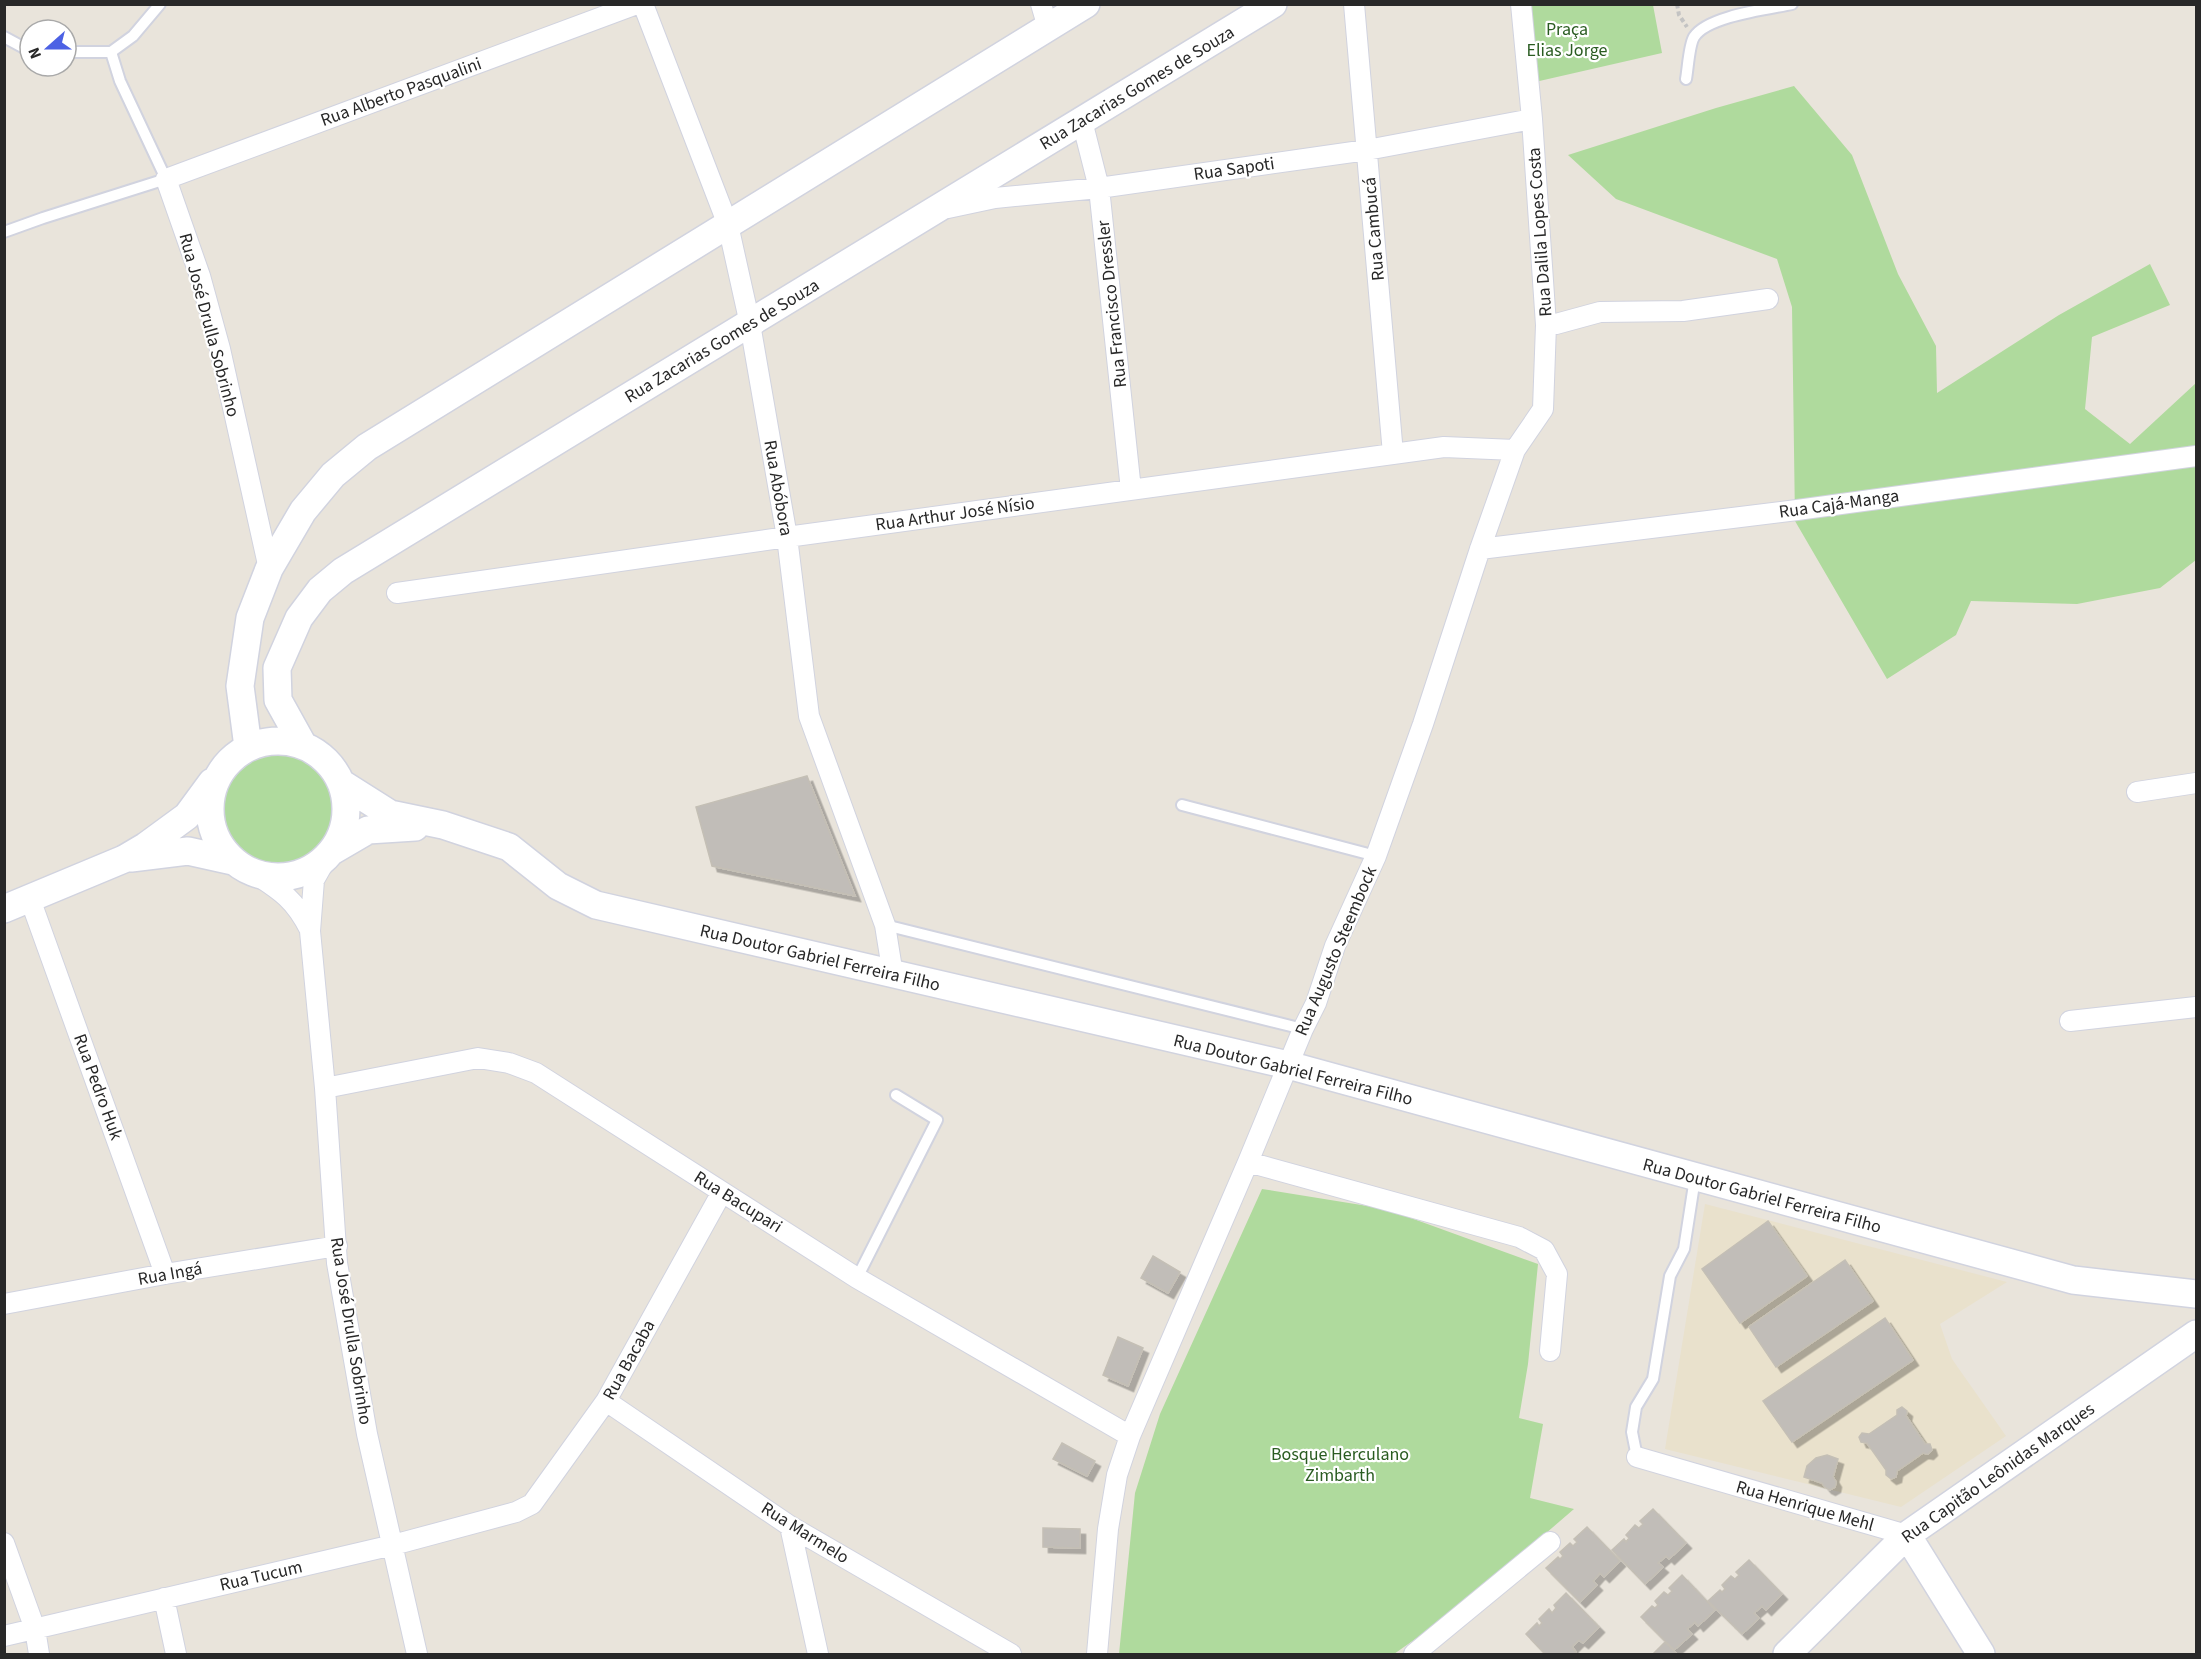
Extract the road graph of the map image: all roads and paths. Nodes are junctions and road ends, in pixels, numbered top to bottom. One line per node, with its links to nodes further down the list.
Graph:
1 (160, 4): 15 (lane)
2 (637, 4): 20 (street, Rua Alberto Pasqualini)
3 (643, 4): 23 (street, Rua Abóbora)
4 (1086, 4): 10 (main road)
5 (1273, 4): 18 (main road, Rua Zacarias Gomes de Souza)
6 (1354, 4): 19 (street, Rua Cambucá)
7 (1521, 4): 17 (street, Rua Dalila Lopes Costa)
8 (1677, 4): 12 (path)
9 (1792, 4): 12 (lane)
10 (1044, 16): 23 (main road)
11 (4, 37): 13 (lane)
12 (1694, 38): 16 (lane)
13 (18, 45)
14 (78, 52): 15 (lane)
15 (111, 52): 20 (lane, Rua José Drulla Sobrinho)
16 (1686, 79)
17 (1532, 119): 19 (street, Rua Sapoti); 27 (street, Rua Dalila Lopes Costa)
18 (1082, 121): 21 (street, Rua Francisco Dressler); 22 (main road, Rua Zacarias Gomes de Souza)
19 (1367, 150): 21 (street, Rua Sapoti); 29 (street, Rua Cambucá)
20 (166, 179): 24 (lane); 34 (street, Rua José Drulla Sobrinho)
21 (1099, 188): 22 (street, Rua Sapoti); 31 (street, Rua Francisco Dressler)
22 (935, 211): 26 (main road, Rua Zacarias Gomes de Souza)
23 (728, 225): 26 (street, Rua Abóbora); 34 (main road)
24 (4, 232)
25 (1768, 299): 27 (street)
26 (750, 324): 32 (street, Rua Abóbora); 36 (main road, Rua Zacarias Gomes de Souza)
27 (1546, 325): 28 (street, Rua Dalila Lopes Costa)
28 (1515, 450): 29 (street, Rua Arthur José Nísio); 33 (street, Rua Augusto Steembock)
29 (1393, 454): 31 (street, Rua Arthur José Nísio)
30 (2196, 456): 33 (street, Rua Cajá-Manga)
31 (1131, 490): 32 (street, Rua Arthur José Nísio)
32 (787, 537): 35 (street, Rua Arthur José Nísio); 50 (street, Rua Abóbora)
33 (1480, 549): 45 (street, Rua Augusto Steembock)
34 (269, 569): 37 (main road)
35 (397, 593)
36 (303, 745): 37 (main road); 39 (main road)
37 (248, 747): 38 (main road)
38 (222, 768): 46 (main road); 47 (main road)
39 (341, 783): 43 (main road, Rua Doutor Gabriel Ferreira Filho); 44 (main road)
40 (2196, 783): 41 (street)
41 (2137, 792)
42 (1182, 805): 45 (lane)
43 (443, 825): 44 (main road, Rua Doutor Gabriel Ferreira Filho); 52 (main road, Rua Doutor Gabriel Ferreira Filho)
44 (329, 854): 47 (main road); 51 (street, Rua José Drulla Sobrinho)
45 (1376, 856): 55 (street, Rua Augusto Steembock)
46 (124, 858): 47 (main road); 48 (main road)
47 (242, 867): 51 (street, Rua José Drulla Sobrinho)
48 (30, 899): 49 (main road); 63 (street, Rua Pedro Huk)
49 (4, 909)
50 (885, 925): 52 (street, Rua Abóbora); 55 (lane)
51 (310, 931): 57 (street, Rua José Drulla Sobrinho)
52 (893, 975): 56 (main road, Rua Doutor Gabriel Ferreira Filho)
53 (2196, 1007): 54 (street)
54 (2070, 1021)
55 (1303, 1029): 56 (street, Rua Augusto Steembock)
56 (1288, 1065): 59 (street, Rua Augusto Steembock); 60 (main road, Rua Doutor Gabriel Ferreira Filho)
57 (325, 1088): 61 (street, Rua Bacupari); 62 (street, Rua José Drulla Sobrinho)
58 (896, 1095): 64 (lane)
59 (1248, 1162): 70 (street); 72 (street, Rua Augusto Steembock)
60 (1695, 1178): 66 (main road, Rua Doutor Gabriel Ferreira Filho); 73 (lane)
61 (722, 1192): 64 (street, Rua Bacupari); 71 (street, Rua Bacaba)
62 (337, 1246): 63 (street, Rua Ingá); 79 (street, Rua José Drulla Sobrinho)
63 (165, 1274): 68 (street, Rua Ingá)
64 (857, 1278): 72 (street, Rua Bacupari)
65 (2196, 1283): 66 (main road, Rua Doutor Gabriel Ferreira Filho)
66 (2155, 1290): 67 (main road, Rua Doutor Gabriel Ferreira Filho); 69 (main road)
67 (2196, 1294)
68 (4, 1304)
69 (2193, 1336): 76 (main road, Rua Capitão Leônidas Marques)
70 (1550, 1351)
71 (606, 1401): 74 (street, Rua Bacaba); 75 (street, Rua Marmelo)
72 (1130, 1436): 88 (street, Rua Augusto Steembock)
73 (1637, 1457): 76 (street, Rua Henrique Mehl)
74 (516, 1512): 79 (street, Rua Tucum)
75 (790, 1526): 86 (street); 87 (street, Rua Marmelo)
76 (1907, 1535): 90 (main road, Rua Capitão Leônidas Marques); 91 (main road)
77 (1550, 1542): 89 (street)
78 (4, 1543): 81 (street)
79 (393, 1545): 80 (street, Rua Tucum); 85 (street, Rua José Drulla Sobrinho)
80 (164, 1599): 81 (street, Rua Tucum); 84 (street)
81 (35, 1629): 82 (street, Rua Tucum); 83 (street)
82 (4, 1636)
83 (39, 1654)
84 (176, 1654)
85 (417, 1654)
86 (818, 1654)
87 (1011, 1654)
88 (1097, 1654)
89 (1414, 1654)
90 (1787, 1654)
91 (1981, 1654)

